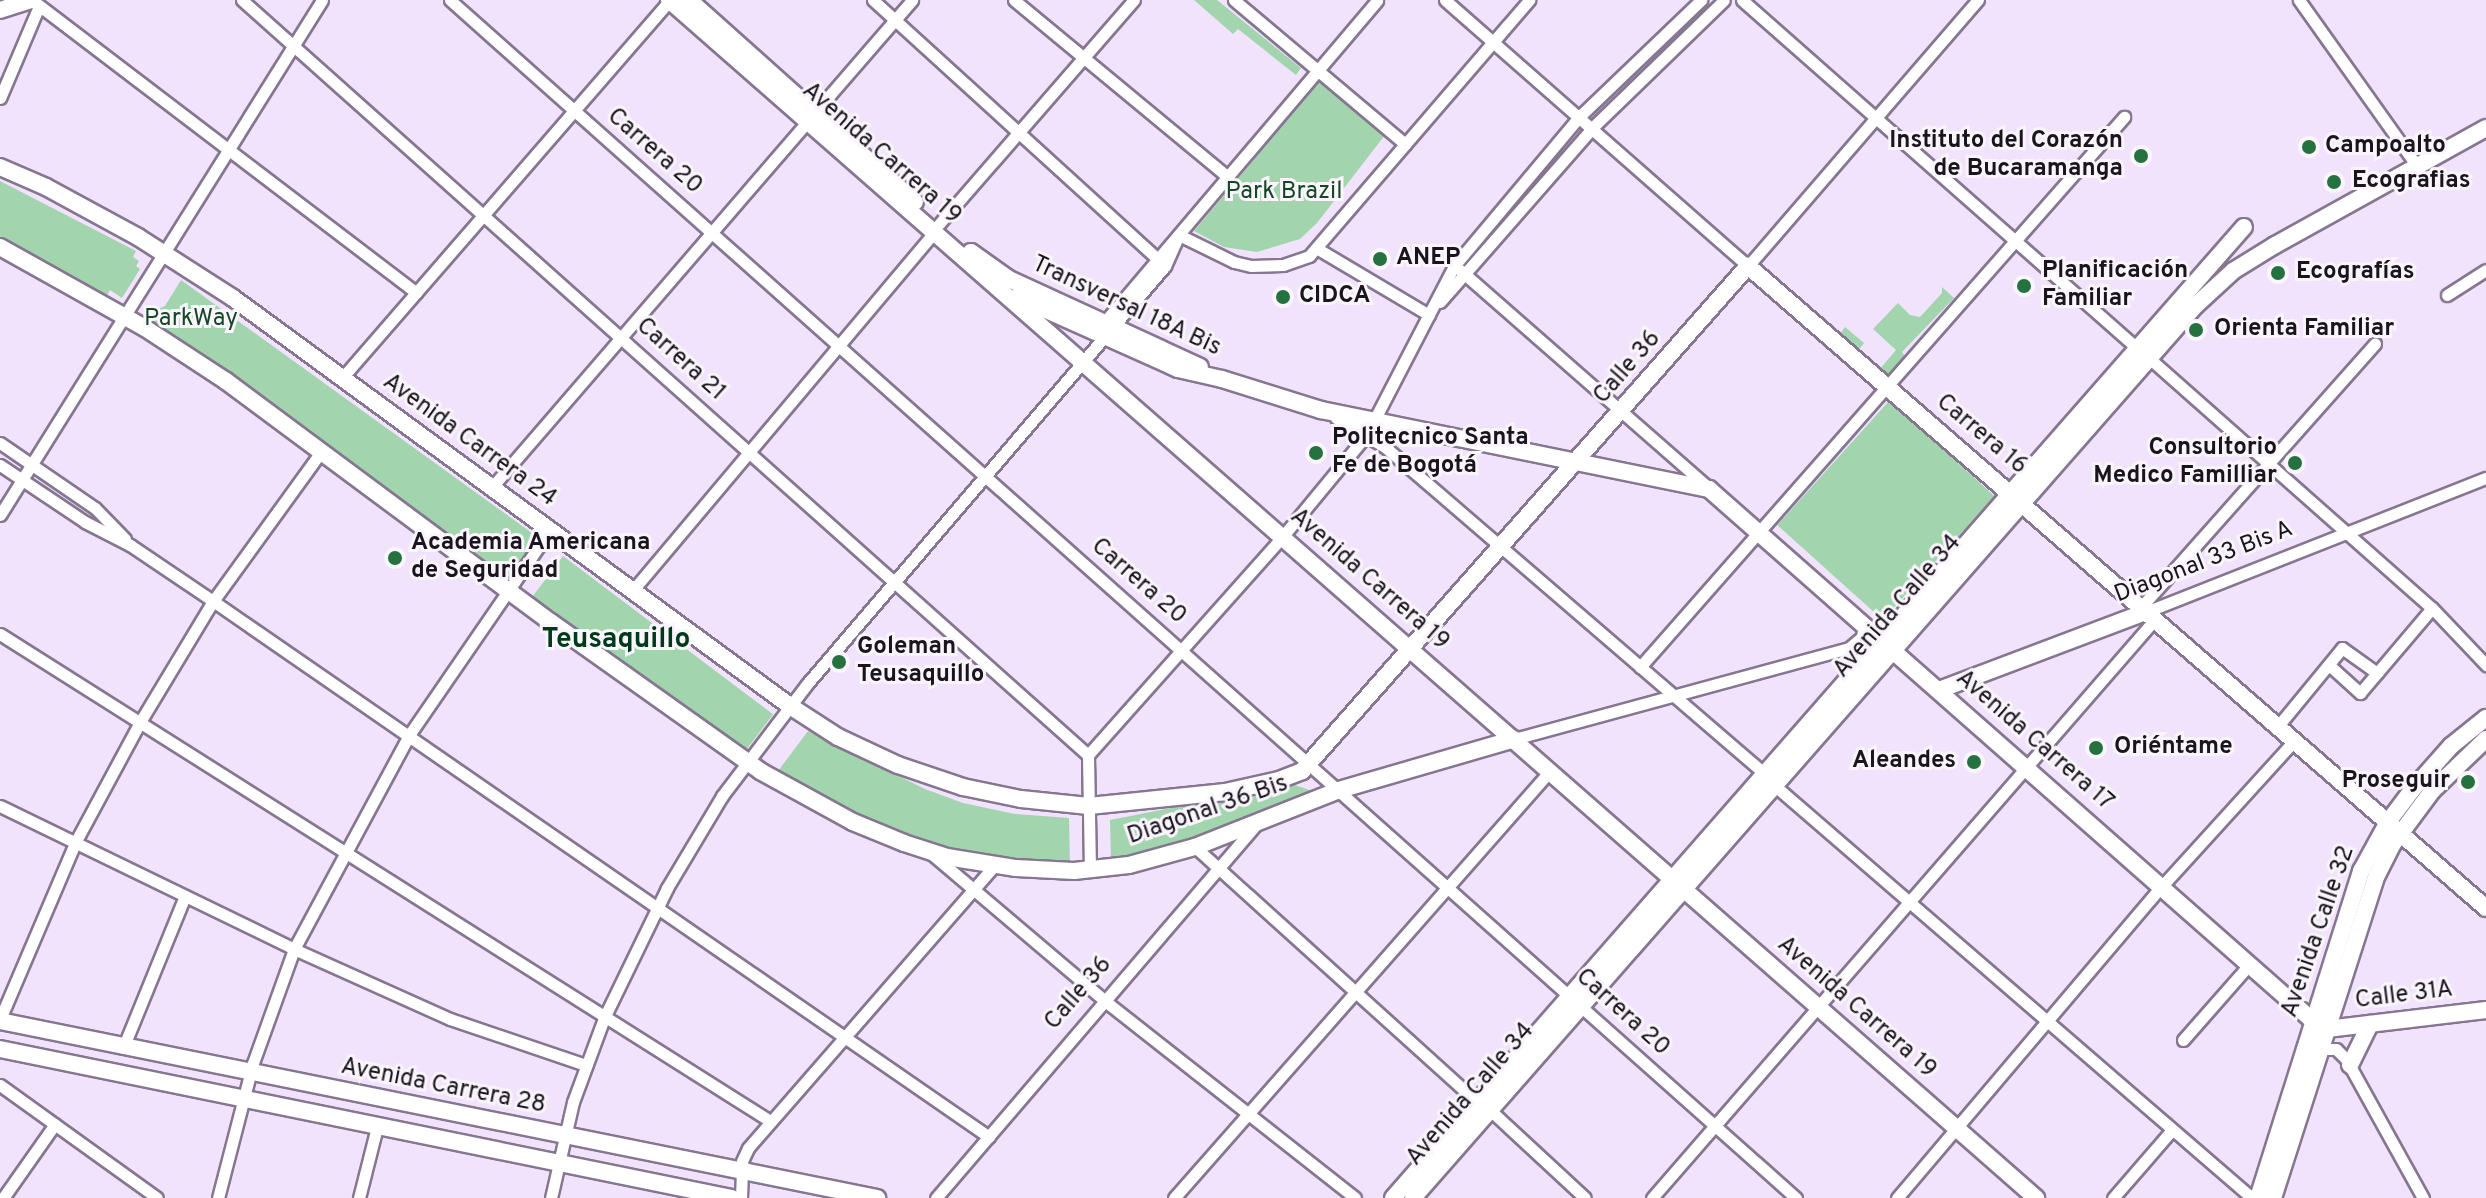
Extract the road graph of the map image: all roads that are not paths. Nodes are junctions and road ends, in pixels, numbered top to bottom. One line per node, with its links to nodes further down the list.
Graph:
1 (242, 0): 23 (street, Carrera 21)
2 (322, 0): 23 (street)
3 (450, 0): 29 (street, Carrera 20)
4 (669, 0): 29 (street); 30 (main road, Avenida Carrera 19)
5 (689, 0): 30 (main road, Avenida Carrera 19)
6 (873, 0): 21 (street)
7 (912, 0): 21 (street)
8 (1014, 0): 25 (street)
9 (1134, 0): 25 (street)
10 (1234, 0): 27 (street)
11 (1377, 0): 27 (street)
12 (1445, 0): 22 (street, Carrera 16)
13 (1529, 0): 22 (street)
14 (1701, 0): 24 (street)
15 (1724, 0): 26 (street)
16 (1742, 0): 32 (street)
17 (1978, 0): 32 (street, Calle 36)
18 (2299, 0): 39 (street)
19 (34, 2): 20 (main road); 28 (street); 38 (street)
20 (0, 10)
21 (896, 19): 30 (street); 36 (street)
22 (1494, 42): 31 (street, Carrera 16); 37 (street)
23 (293, 46): 38 (street); 44 (street, Carrera 21)
24 (1650, 48): 26 (street); 31 (street)
25 (1084, 57): 36 (street); 41 (street)
26 (1662, 61): 34 (street)
27 (1318, 70): 37 (street); 41 (street)
28 (0, 98)
29 (574, 111): 44 (street); 47 (street, Carrera 20)
30 (812, 116): 46 (main road, Avenida Carrera 19); 47 (street)
31 (1580, 116): 34 (street, Carrera 16); 42 (street)
32 (1877, 117): 49 (street); 55 (street, Calle 36)
33 (2124, 117): 49 (street)
34 (1593, 127): 43 (street); 55 (street, Carrera 16)
35 (2486, 128): 39 (main road, Avenida Calle 34)
36 (1019, 133): 46 (street); 53 (street)
37 (1405, 144): 51 (street)
38 (227, 150): 52 (street); 59 (street)
39 (2417, 166): 67 (main road, Avenida Calle 34)
40 (0, 167): 52 (main road, Avenida Carrera 24)
41 (1228, 177): 48 (street)
42 (1515, 192): 43 (street); 54 (street)
43 (1527, 201): 57 (street)
44 (484, 214): 59 (street); 64 (street, Carrera 21)
45 (2244, 227): 67 (main road, Avenida Calle 34)
46 (936, 228): 58 (main road, Avenida Carrera 19); 66 (street)
47 (712, 232): 64 (street); 66 (street, Carrera 20)
48 (1179, 235): 51 (street); 53 (street)
49 (2015, 241): 67 (street); 70 (street)
50 (0, 247): 61 (main road)
51 (1318, 249): 62 (street)
52 (163, 253): 61 (street); 69 (main road, Avenida Carrera 24)
53 (1162, 262): 63 (street)
54 (1454, 266): 57 (street); 62 (street)
55 (1748, 266): 70 (main road, Carrera 16); 71 (main road, Calle 36)
56 (2486, 270): 60 (street)
57 (1465, 274): 62 (street); 71 (street)
58 (1002, 283): 63 (main road, Transversal 18A Bis); 68 (main road, Avenida Carrera 19)
59 (416, 293): 69 (street)
60 (2447, 295)
61 (124, 315): 75 (main road); 77 (street)
62 (1429, 315): 72 (street)
63 (1104, 330): 68 (street); 72 (main road, Transversal 18A Bis)
64 (622, 337): 74 (street, Carrera 21); 83 (street)
65 (2375, 344): 78 (street)
66 (837, 346): 74 (street); 80 (street, Carrera 20)
67 (2144, 353): 78 (street); 85 (main road, Avenida Calle 34)
68 (1082, 361): 80 (street); 90 (main road, Avenida Carrera 19)
69 (342, 378): 83 (main road, Avenida Carrera 24)
70 (1887, 388): 85 (main road, Carrera 16); 88 (street)
71 (1620, 413): 76 (main road, Calle 36); 84 (street)
72 (1371, 428): 76 (main road, Transversal 18A Bis); 90 (street); 92 (street)
73 (0, 443): 77 (street)
74 (749, 451): 93 (street, Carrera 21); 94 (street)
75 (321, 452): 95 (main road); 96 (street)
76 (1577, 463): 84 (main road, Transversal 18A Bis); 92 (main road, Calle 36)
77 (31, 464): 82 (street); 91 (street)
78 (2268, 464): 89 (street); 98 (street)
79 (0, 465): 82 (street)
80 (984, 476): 93 (street); 104 (street, Carrera 20)
81 (2486, 478): 89 (street, Diagonal 33 Bis A)
82 (22, 480): 86 (street); 91 (street)
83 (492, 487): 87 (main road, Avenida Carrera 24)
84 (1709, 489): 88 (main road, Avenida Carrera 17)
85 (2018, 497): 98 (main road, Carrera 16); 101 (main road, Avenida Calle 34)
86 (0, 515)
87 (550, 530): 94 (main road, Avenida Carrera 24); 95 (street)
88 (1759, 533): 99 (main road, Avenida Carrera 17); 108 (street)
89 (2346, 533): 97 (street); 98 (street, Diagonal 33 Bis A)
90 (1283, 536): 103 (main road, Avenida Carrera 19); 104 (street)
91 (130, 545): 96 (street)
92 (1502, 547): 103 (main road, Calle 36); 108 (street)
93 (895, 581): 112 (street); 120 (street, Carrera 21)
94 (633, 590): 112 (main road, Avenida Carrera 24)
95 (508, 591): 116 (street); 121 (main road)
96 (213, 601): 114 (street); 116 (street)
97 (2432, 608): 107 (street); 109 (street)
98 (2149, 612): 110 (main road, Diagonal 33 Bis A); 115 (main road, Carrera 16); 123 (street)
99 (1864, 624): 101 (main road, Avenida Carrera 17); 102 (street)
100 (0, 634): 114 (street)
101 (1888, 645): 105 (main road, Avenida Calle 34); 110 (main road, Avenida Carrera 17); 125 (main road, Avenida Calle 34)
102 (1849, 648): 105 (street); 111 (street)
103 (1411, 649): 117 (main road, Avenida Carrera 19); 122 (main road, Calle 36)
104 (1182, 650): 120 (street); 122 (street, Carrera 20)
105 (1867, 661): 125 (main road, Avenida Calle 34)
106 (2329, 665): 109 (street); 109 (street); 115 (street)
107 (2486, 665)
108 (1640, 667): 111 (street)
109 (2377, 673)
110 (1939, 690): 123 (main road, Avenida Carrera 17)
111 (1672, 694): 117 (street); 125 (street)
112 (790, 706): 121 (street); 128 (main road, Avenida Carrera 24)
113 (2486, 718): 130 (main road, Avenida Calle 32)
114 (140, 722): 131 (street); 134 (street)
115 (2278, 726): 119 (main road, Carrera 16)
116 (409, 735): 134 (street); 144 (street)
117 (1514, 739): 124 (main road, Avenida Carrera 19); 126 (main road, Diagonal 36 Bis)
118 (2486, 739): 130 (main road, Avenida Calle 32)
119 (2295, 740): 130 (main road, Carrera 16); 139 (street)
120 (1088, 755): 128 (street)
121 (747, 762): 133 (main road); 144 (street)
122 (1310, 763): 126 (street, Carrera 20); 128 (main road, Diagonal 36 Bis)
123 (2027, 767): 139 (main road, Avenida Carrera 17); 143 (street)
124 (1550, 771): 138 (main road, Avenida Carrera 19); 140 (street)
125 (1770, 780): 138 (main road, Avenida Calle 34); 143 (street)
126 (1339, 790): 129 (main road, Diagonal 36 Bis); 140 (street, Carrera 20)
127 (0, 806): 131 (street)
128 (1089, 806): 137 (street)
129 (1258, 822): 132 (main road, Diagonal 36 Bis); 136 (street, Calle 36)
130 (2394, 828): 145 (main road, Carrera 16); 157 (main road, Avenida Calle 32)
131 (76, 841): 142 (street); 154 (street)
132 (1195, 847): 136 (street); 137 (main road, Diagonal 36 Bis)
133 (928, 851): 135 (main road); 141 (street)
134 (342, 853): 146 (street); 153 (street)
135 (994, 866): 137 (main road); 141 (street)
136 (1218, 868): 148 (street); 149 (street, Calle 36)
137 (1090, 870)
138 (1679, 884): 150 (main road, Avenida Calle 34); 151 (main road, Avenida Carrera 19)
139 (2162, 886): 147 (main road, Avenida Carrera 17); 155 (street)
140 (1448, 888): 148 (street); 150 (street, Carrera 20)
141 (973, 890): 149 (street); 158 (street)
142 (185, 896): 146 (street); 160 (street)
143 (1910, 902): 151 (street); 155 (street)
144 (657, 908): 153 (street); 158 (street)
145 (2486, 908)
146 (294, 949): 163 (street); 165 (street)
147 (2249, 965): 157 (main road, Avenida Carrera 17); 159 (street)
148 (1356, 992): 168 (street); 169 (street)
149 (1105, 1001): 169 (street); 177 (street, Calle 36)
150 (1576, 1001): 168 (main road, Avenida Calle 34); 172 (street, Carrera 20)
151 (1818, 1007): 172 (street); 174 (main road, Avenida Carrera 19)
152 (2486, 1010): 156 (main road, Calle 31A)
153 (604, 1018): 163 (street); 170 (street)
154 (0, 1020): 160 (main road, Avenida Carrera 28)
155 (2047, 1021): 174 (street); 175 (street)
156 (2370, 1024): 157 (main road, Calle 31A); 164 (main road)
157 (2320, 1025): 162 (main road, Avenida Calle 32); 199 (main road, Avenida Calle 32)
158 (845, 1036): 170 (street); 177 (street)
159 (2183, 1040)
160 (123, 1048): 165 (main road, Avenida Carrera 28)
161 (0, 1049): 167 (main road)
162 (2320, 1049): 164 (street); 200 (main road, Avenida Calle 32)
163 (586, 1065): 176 (street)
164 (2350, 1065): 201 (street)
165 (251, 1073): 167 (street); 176 (main road, Avenida Carrera 28)
166 (0, 1085): 171 (street)
167 (244, 1098): 173 (main road); 182 (street)
168 (1484, 1106): 191 (main road, Avenida Calle 34); 192 (main road, Avenida Calle 34); 193 (street)
169 (1248, 1114): 189 (street); 190 (street)
170 (770, 1121): 179 (street)
171 (55, 1124): 180 (street); 181 (street)
172 (1715, 1126): 194 (street); 195 (street, Carrera 20)
173 (377, 1127): 178 (main road); 183 (street)
174 (1958, 1129): 196 (street); 197 (main road, Avenida Carrera 19)
175 (2172, 1130): 198 (street); 199 (street)
176 (565, 1135): 178 (street); 179 (main road, Avenida Carrera 28)
177 (989, 1137): 188 (street, Calle 36)
178 (559, 1163): 184 (street); 185 (main road)
179 (741, 1172): 186 (street); 187 (main road, Avenida Carrera 28)
180 (3, 1198)
181 (157, 1198)
182 (218, 1198)
183 (359, 1198)
184 (551, 1198)
185 (732, 1198)
186 (741, 1198)
187 (877, 1198)
188 (936, 1198)
189 (1174, 1198)
190 (1355, 1198)
191 (1393, 1198)
192 (1413, 1198)
193 (1585, 1198)
194 (1652, 1198)
195 (1796, 1198)
196 (1897, 1198)
197 (2036, 1198)
198 (2113, 1198)
199 (2255, 1198)
200 (2273, 1198)
201 (2423, 1198)

